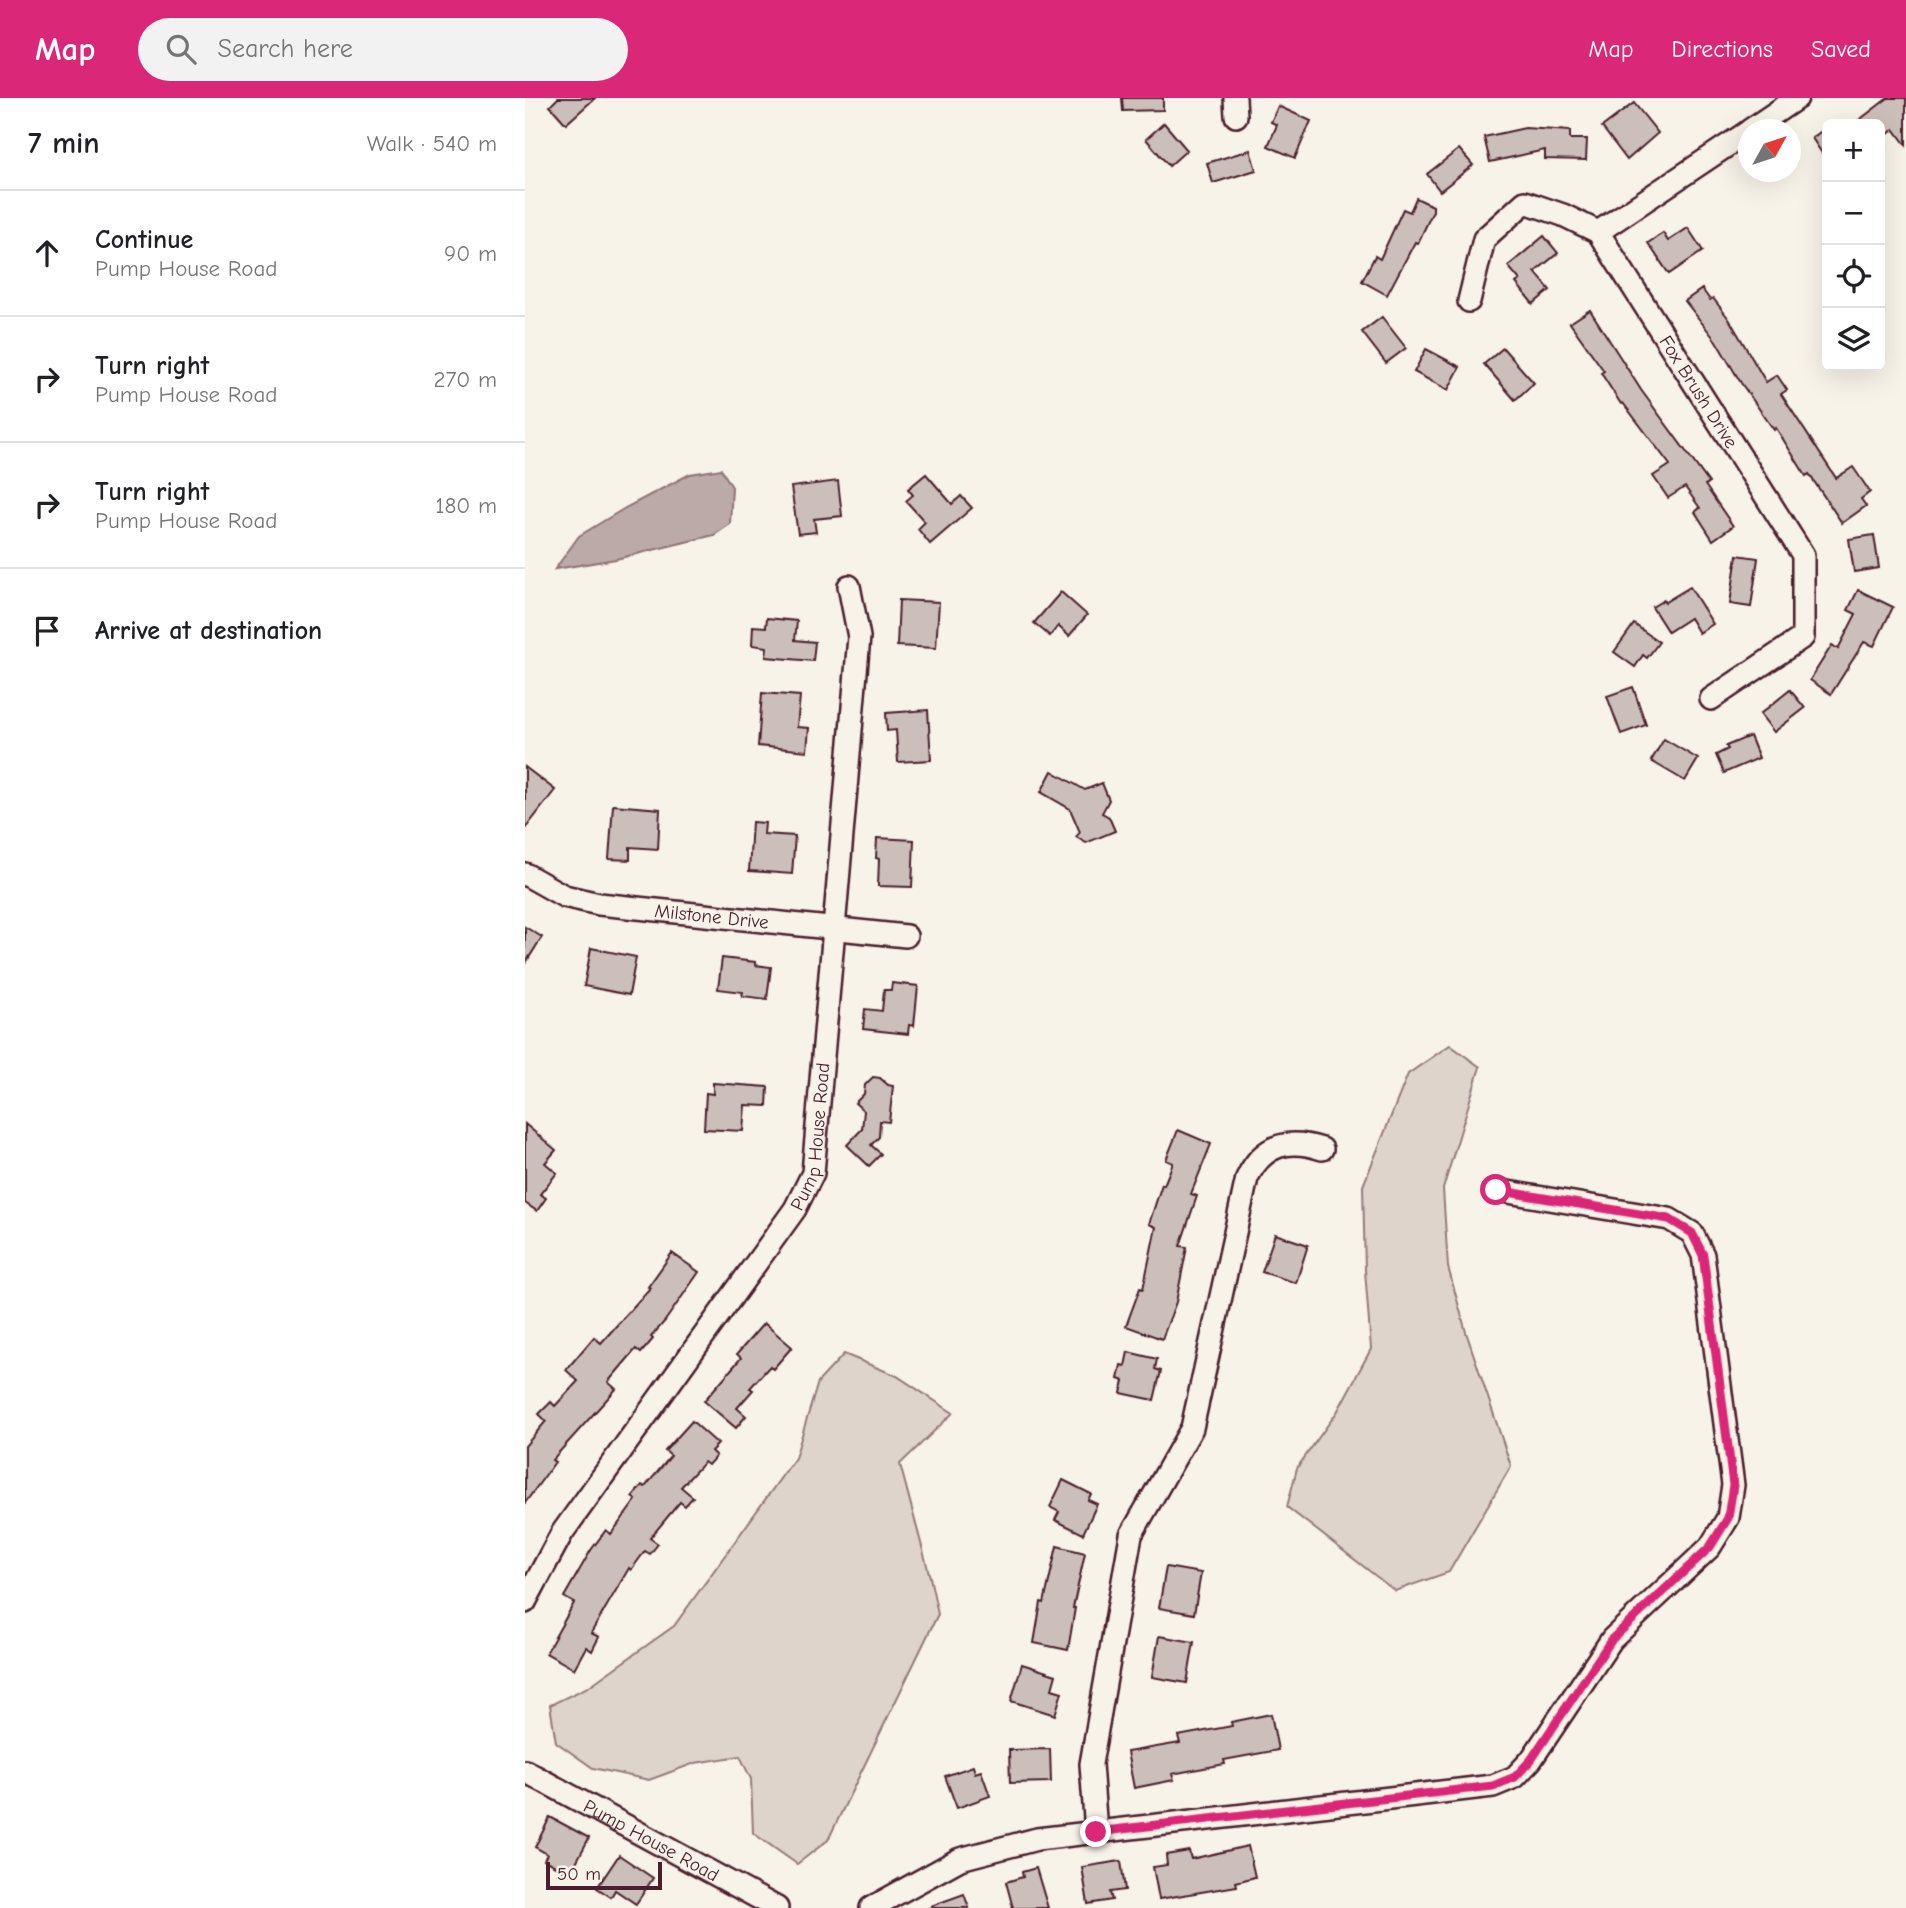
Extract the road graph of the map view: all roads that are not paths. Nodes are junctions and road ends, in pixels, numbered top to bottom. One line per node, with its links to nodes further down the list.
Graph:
1 (1797, 98): 2 (street)
2 (1766, 119)
3 (1738, 137): 4 (street)
4 (1598, 232): 5 (street); 7 (street, Fox Brush Drive)
5 (1469, 301)
6 (849, 586): 9 (street, Pump House Road)
7 (1711, 699)
8 (525, 874): 9 (street, Milstone Drive)
9 (834, 929): 10 (street, Milstone Drive); 13 (street, Pump House Road)
10 (906, 936)
11 (1322, 1149): 15 (street)
12 (1496, 1190): 15 (street)
13 (525, 1602)
14 (525, 1771): 16 (street, Pump House Road)
15 (1096, 1832): 17 (street)
16 (777, 1908)
17 (871, 1908)

